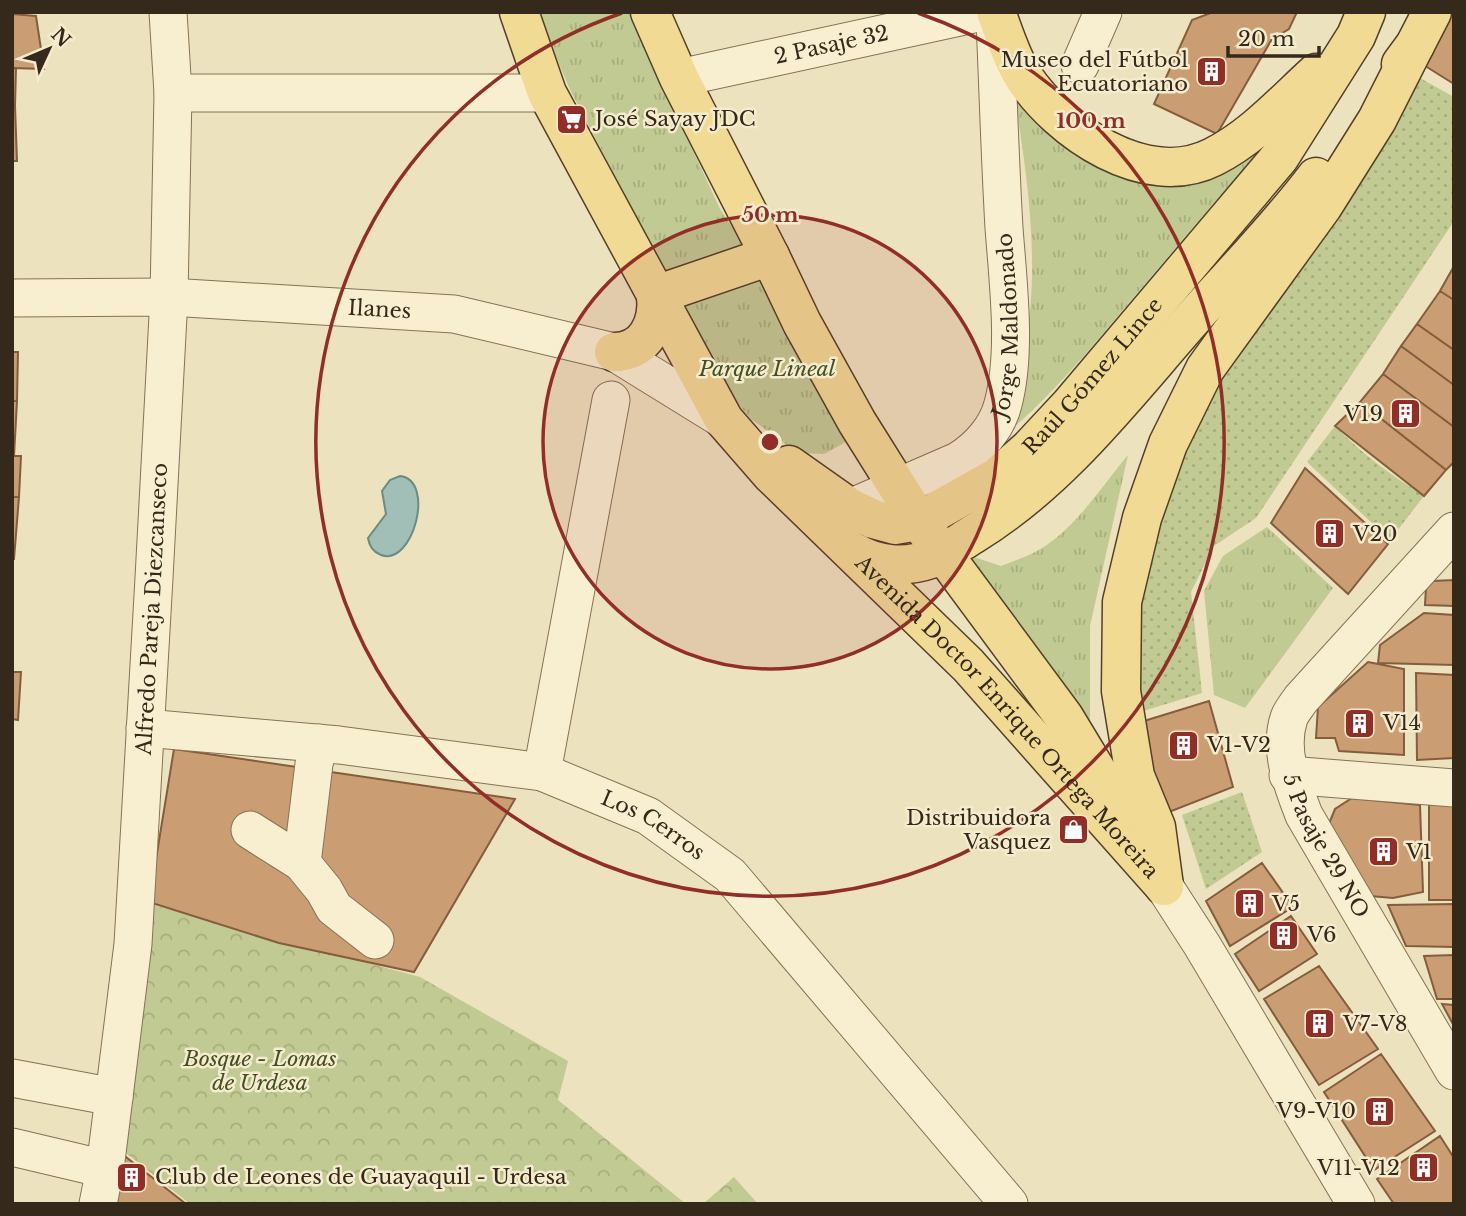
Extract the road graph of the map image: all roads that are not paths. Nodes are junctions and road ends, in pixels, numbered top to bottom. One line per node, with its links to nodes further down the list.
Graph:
1 (168, 12): 11 (street, Alfredo Pareja Diezcanseco)
2 (519, 12): 12 (main road)
3 (650, 12): 10 (main road, Avenida Doctor Enrique Ortega Moreira)
4 (983, 12): 10 (street, 2 Pasaje 32)
5 (995, 12): 7 (main road); 20 (street, Jorge Maldonado)
6 (1103, 12): 9 (street)
7 (1361, 24): 21 (main road, Raúl Gómez Lince)
8 (1424, 28): 24 (main road, Raúl Gómez Lince); 33 (main road)
9 (1080, 65)
10 (679, 78): 13 (main road, Avenida Doctor Enrique Ortega Moreira)
11 (173, 93): 12 (street); 15 (street, Alfredo Pareja Diezcanseco)
12 (547, 93): 14 (main road)
13 (770, 256): 14 (main road); 20 (main road, Avenida Doctor Enrique Ortega Moreira)
14 (656, 295): 17 (main road); 19 (main road)
15 (169, 297): 16 (street, Ilanes); 17 (street, Ilanes); 26 (street, Alfredo Pareja Diezcanseco)
16 (12, 298)
17 (614, 352): 19 (street, Ilanes)
18 (611, 400): 28 (street)
19 (724, 419): 22 (main road, Raúl Gómez Lince)
20 (898, 487): 21 (main road, Avenida Doctor Enrique Ortega Moreira); 22 (street, Jorge Maldonado)
21 (919, 521): 22 (main road, Raúl Gómez Lince); 24 (main road, Avenida Doctor Enrique Ortega Moreira); 25 (main road)
22 (845, 525): 25 (main road, Avenida Doctor Enrique Ortega Moreira)
23 (1454, 531): 29 (street, 5 Pasaje 29 NO)
24 (943, 553): 25 (main road, Raúl Gómez Lince); 33 (main road, Avenida Doctor Enrique Ortega Moreira)
25 (899, 581): 33 (main road, Avenida Doctor Enrique Ortega Moreira)
26 (145, 728): 27 (street, Los Cerros); 37 (street, Alfredo Pareja Diezcanseco)
27 (319, 743): 28 (street, Los Cerros); 32 (street)
28 (542, 772): 40 (street, Los Cerros)
29 (1289, 775): 30 (street); 35 (street, 5 Pasaje 29 NO)
30 (1454, 788)
31 (250, 830): 32 (street)
32 (302, 863): 34 (street)
33 (1164, 886): 41 (street)
34 (375, 940)
35 (1454, 1071)
36 (12, 1078): 37 (street)
37 (114, 1097): 39 (street, Alfredo Pareja Diezcanseco)
38 (12, 1147): 39 (street)
39 (108, 1192)
40 (1009, 1204)
41 (1356, 1204)

